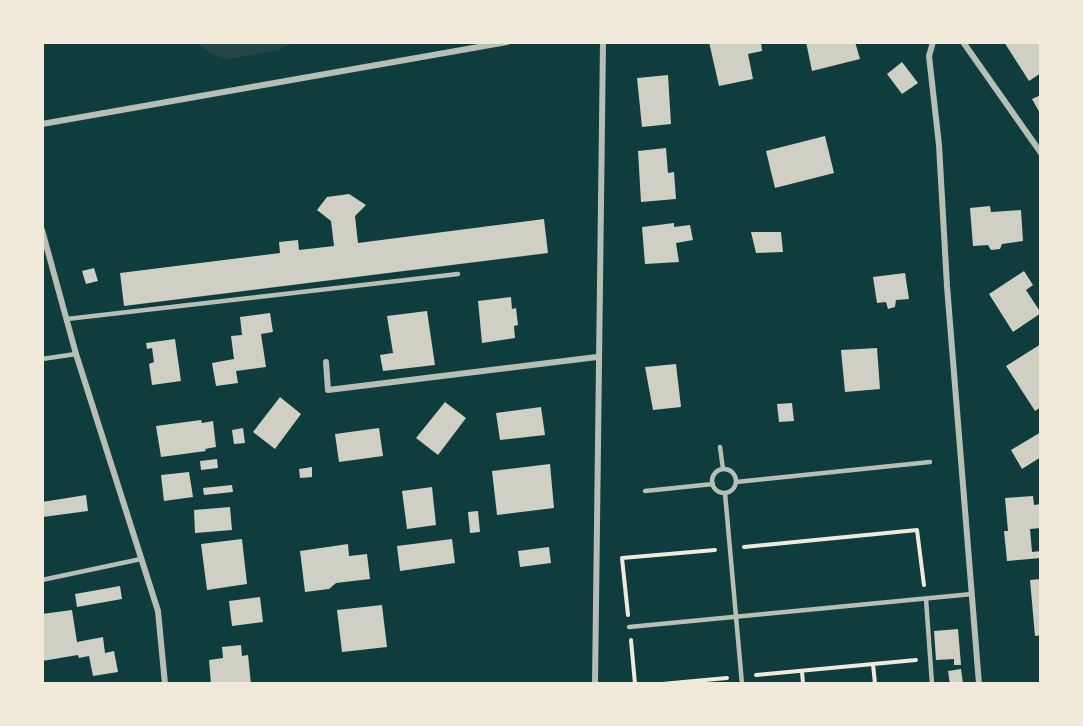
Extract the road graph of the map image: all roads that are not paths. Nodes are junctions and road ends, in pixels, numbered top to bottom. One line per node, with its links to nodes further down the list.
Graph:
1 (507, 42): 5 (street)
2 (603, 42): 11 (street)
3 (933, 42): 23 (street)
4 (963, 42): 6 (street)
5 (42, 124)
6 (1041, 153)
7 (42, 230): 9 (street)
8 (458, 274): 9 (lane)
9 (67, 319): 10 (street)
10 (76, 354): 12 (lane); 21 (street)
11 (597, 357): 13 (street); 28 (street)
12 (42, 359)
13 (326, 362)
14 (720, 447): 16 (lane)
15 (930, 462): 17 (lane)
16 (723, 469): 17 (lane); 18 (lane)
17 (736, 482): 20 (lane)
18 (713, 484): 19 (lane); 20 (lane)
19 (645, 491)
20 (725, 493): 25 (lane)
21 (141, 558): 22 (lane); 27 (street)
22 (42, 580)
23 (972, 594): 24 (lane); 31 (street)
24 (926, 599): 25 (lane); 30 (lane)
25 (736, 617): 26 (lane); 29 (lane)
26 (629, 627)
27 (165, 684)
28 (595, 684)
29 (742, 684)
30 (932, 684)
31 (979, 684)

